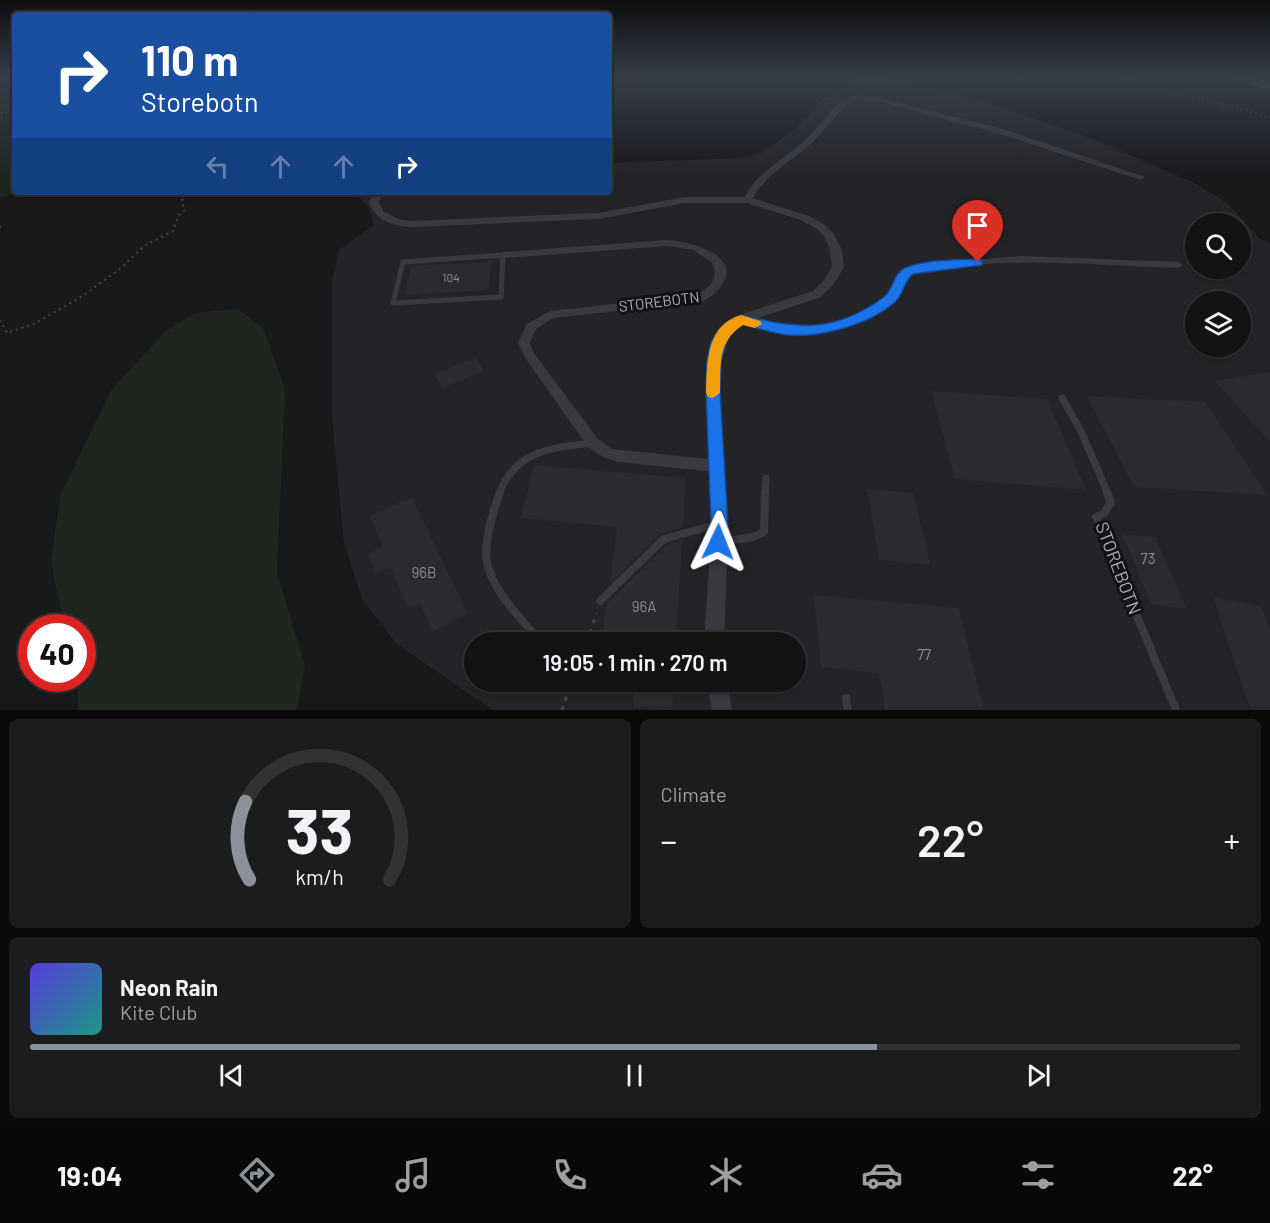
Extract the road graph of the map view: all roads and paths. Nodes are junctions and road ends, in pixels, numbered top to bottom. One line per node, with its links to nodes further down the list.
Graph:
1 (837, 110): 8 (street)
2 (920, 110): 5 (street)
3 (1247, 110): 4 (path)
4 (1270, 118)
5 (1141, 177)
6 (183, 195): 13 (path)
7 (378, 195): 8 (street)
8 (748, 200): 14 (street)
9 (0, 226): 10 (path)
10 (0, 230)
11 (503, 255): 11 (lane); 16 (street, STOREBOTN)
12 (1178, 265): 14 (street)
13 (0, 320)
14 (741, 320): 17 (street)
15 (1062, 398): 30 (lane, STOREBOTN)
16 (593, 443): 17 (street, STOREBOTN); 21 (lane)
17 (717, 466): 19 (street)
18 (766, 478): 19 (lane)
19 (719, 533): 20 (lane); 23 (street)
20 (600, 601): 22 (path)
21 (533, 632)
22 (589, 632)
23 (714, 632)
24 (568, 692): 27 (path)
25 (719, 692): 28 (street)
26 (846, 698): 29 (lane)
27 (562, 710)
28 (722, 710)
29 (848, 710)
30 (1176, 710)

